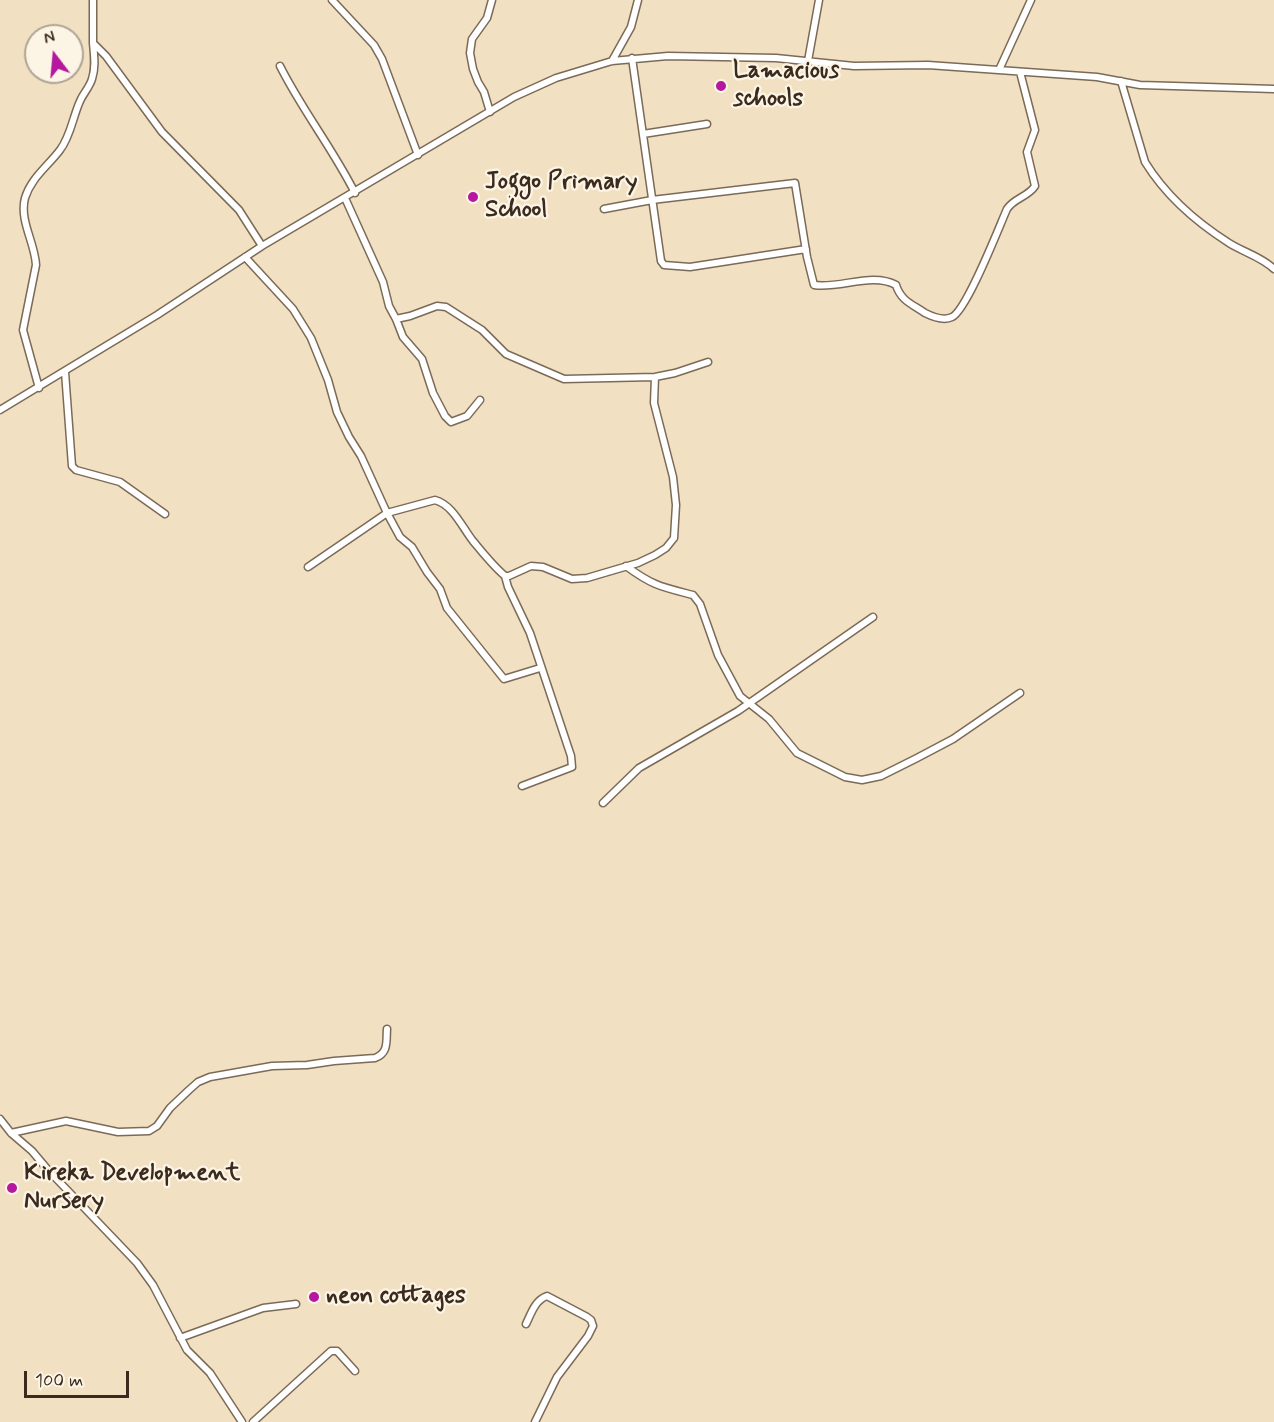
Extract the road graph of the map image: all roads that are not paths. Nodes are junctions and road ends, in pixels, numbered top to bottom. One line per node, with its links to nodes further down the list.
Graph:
1 (93, 0): 7 (street)
2 (332, 0): 19 (street)
3 (638, 0): 9 (street)
4 (819, 0): 10 (street)
5 (1030, 0): 12 (street)
6 (489, 1): 16 (street)
7 (93, 43): 24 (street); 32 (street)
8 (632, 58): 9 (street); 10 (street); 18 (street)
9 (612, 61): 16 (street)
10 (808, 61): 12 (street)
11 (280, 66): 20 (street)
12 (999, 70): 13 (street)
13 (1020, 72): 14 (street); 25 (street)
14 (1121, 81): 15 (street); 27 (street)
15 (1274, 89)
16 (490, 112): 19 (street)
17 (707, 124): 18 (street)
18 (643, 134): 22 (street)
19 (418, 155): 20 (street)
20 (355, 193): 21 (street)
21 (345, 198): 24 (street); 28 (street)
22 (652, 200): 23 (street); 25 (street); 25 (street)
23 (604, 209)
24 (262, 246): 26 (street)
25 (806, 249)
26 (245, 257): 30 (street); 35 (street)
27 (1274, 269)
28 (396, 319): 31 (street); 33 (street)
29 (708, 362): 31 (street)
30 (65, 372): 32 (street); 36 (street)
31 (655, 377): 37 (street)
32 (39, 388): 34 (street)
33 (480, 400)
34 (0, 410)
35 (387, 513): 38 (street); 39 (street); 41 (street)
36 (165, 514)
37 (627, 566): 39 (street); 43 (street)
38 (308, 567)
39 (505, 576): 41 (street)
40 (873, 617): 43 (street)
41 (540, 668): 44 (street)
42 (1020, 693): 43 (street)
43 (747, 704): 45 (street)
44 (522, 786)
45 (603, 803)
46 (387, 1029): 48 (street)
47 (0, 1119): 48 (street)
48 (11, 1133): 51 (street)
49 (296, 1304): 51 (street)
50 (526, 1324): 56 (street)
51 (180, 1338): 53 (street)
52 (355, 1371): 55 (street)
53 (241, 1420): 54 (street)
54 (231, 1422)
55 (254, 1422)
56 (535, 1422)

